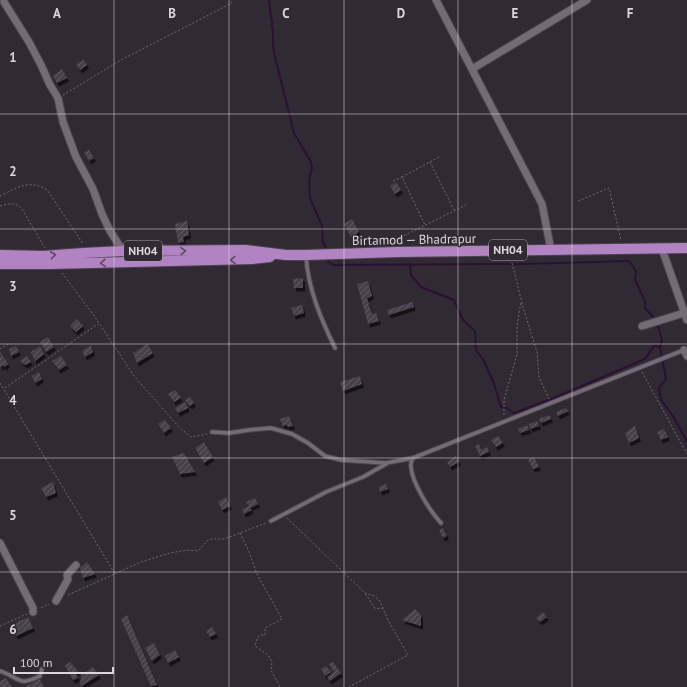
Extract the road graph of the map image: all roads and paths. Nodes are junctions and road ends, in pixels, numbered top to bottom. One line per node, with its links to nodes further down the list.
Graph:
1 (230, 0): 6 (path)
2 (436, 0): 5 (street)
3 (587, 0): 5 (street)
4 (4, 2): 6 (street)
5 (472, 69): 20 (street)
6 (58, 98): 21 (street)
7 (441, 156): 8 (path)
8 (430, 162): 9 (path); 15 (path)
9 (402, 177): 10 (path); 16 (path)
10 (393, 181)
11 (0, 196): 23 (path)
12 (578, 201): 19 (path)
13 (466, 205): 15 (path)
14 (0, 206): 27 (path)
15 (454, 211): 16 (path)
16 (425, 225): 22 (path)
17 (662, 248): 18 (main road, Birtamod — Bhadrapur / NH04); 19 (main road, Birtamod — Bhadrapur / NH04); 31 (street)
18 (687, 248)
19 (623, 249): 20 (main road, Birtamod — Bhadrapur / NH04)
20 (551, 250): 22 (main road, Birtamod — Bhadrapur / NH04)
21 (123, 251): 23 (main road, Birtamod — Bhadrapur / NH04); 24 (main road, Birtamod — Bhadrapur / NH04, one-way to 24)
22 (391, 252): 25 (main road, Birtamod — Bhadrapur / NH04)
23 (84, 253): 27 (main road, Birtamod — Bhadrapur / NH04, one-way to 23)
24 (286, 255): 25 (main road, Birtamod — Bhadrapur / NH04); 27 (main road, Birtamod — Bhadrapur / NH04, one-way to 27)
25 (306, 255): 36 (lane)
26 (0, 256): 27 (main road, Birtamod — Bhadrapur / NH04)
27 (50, 260): 28 (main road, Birtamod — Bhadrapur / NH04); 33 (path)
28 (0, 264)
29 (512, 264): 30 (path)
30 (522, 302): 42 (path); 43 (path)
31 (686, 312): 32 (street); 34 (street)
32 (687, 320)
33 (99, 324): 41 (path); 44 (path)
34 (642, 326)
35 (10, 342): 37 (path)
36 (335, 348)
37 (0, 349)
38 (686, 352): 39 (lane)
39 (640, 368): 42 (lane); 45 (path)
40 (0, 383): 41 (path)
41 (4, 388): 54 (path)
42 (550, 404): 43 (lane)
43 (504, 422): 46 (lane)
44 (212, 432): 47 (lane)
45 (687, 454)
46 (413, 458): 47 (lane); 50 (lane)
47 (386, 464): 48 (lane)
48 (283, 514): 49 (lane); 55 (path)
49 (271, 521): 51 (path)
50 (441, 523)
51 (240, 533): 54 (path); 62 (path)
52 (0, 543): 58 (street)
53 (76, 565): 56 (street)
54 (115, 574): 56 (path)
55 (365, 593): 57 (path); 57 (path)
56 (56, 601): 58 (path)
57 (383, 608): 63 (path)
58 (33, 612): 59 (path)
59 (0, 626)
60 (42, 669): 61 (lane)
61 (0, 671)
62 (280, 687)
63 (349, 687)

